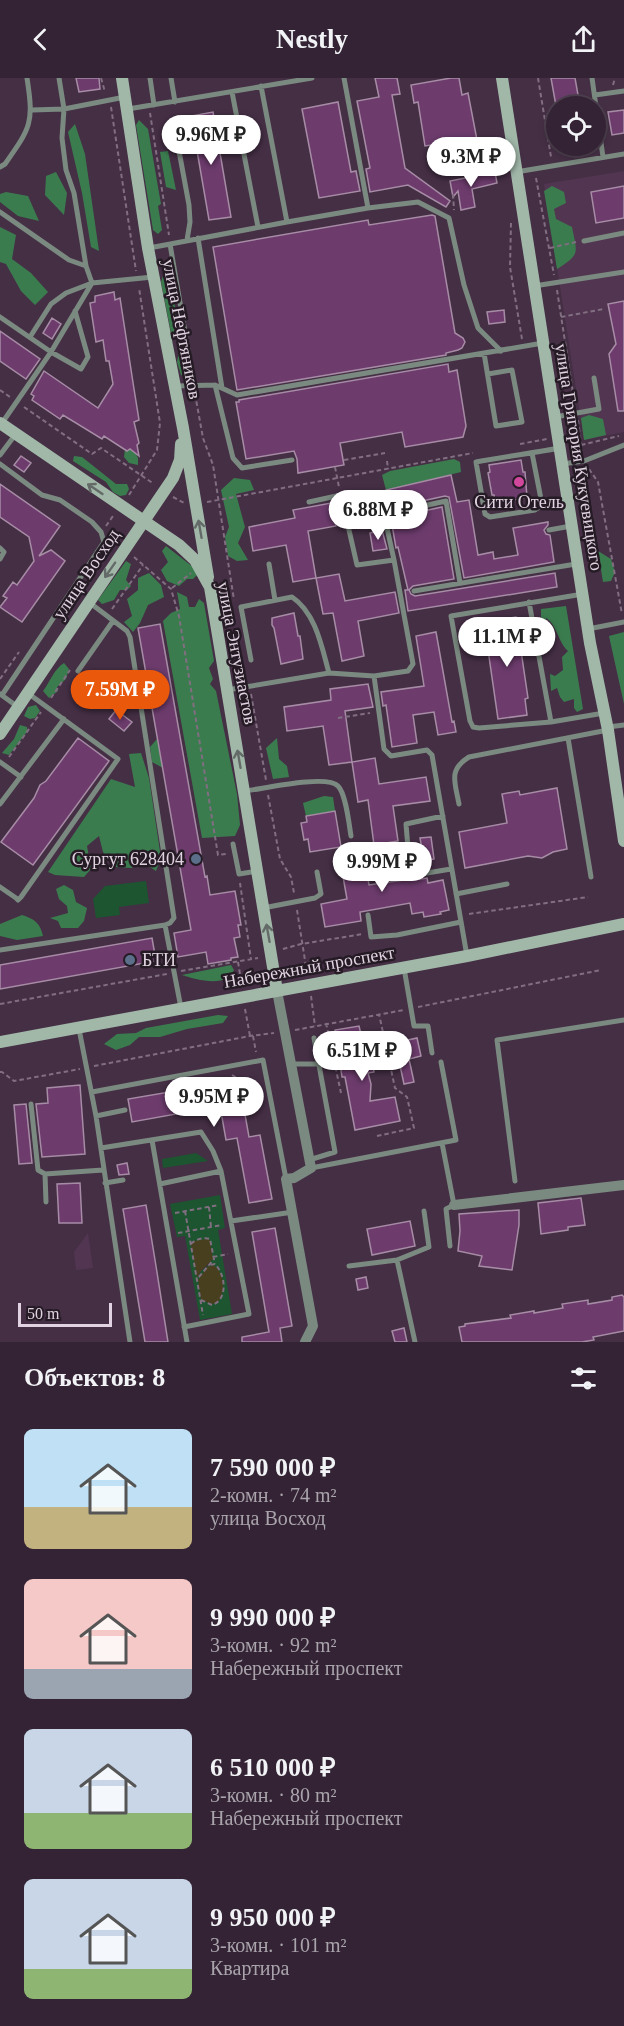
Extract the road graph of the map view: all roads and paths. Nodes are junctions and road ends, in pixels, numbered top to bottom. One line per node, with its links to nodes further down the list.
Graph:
1 (27, 78): 21 (lane)
2 (59, 78): 20 (lane)
3 (101, 78): 17 (path)
4 (122, 78): 16 (street, улица Нефтяников)
5 (150, 78): 19 (lane)
6 (171, 78): 18 (lane)
7 (312, 78): 12 (lane)
8 (344, 78): 31 (lane)
9 (502, 78): 29 (street, улица Григория Кукуевицкого)
10 (538, 78): 26 (path)
11 (592, 78): 15 (lane)
12 (261, 87): 14 (lane); 35 (lane)
13 (624, 91): 15 (lane)
14 (232, 92): 18 (lane); 36 (lane)
15 (595, 96)
16 (125, 97): 17 (lane); 22 (street, улица Нефтяников)
17 (110, 99): 20 (lane); 47 (path)
18 (175, 102): 19 (lane)
19 (151, 106): 22 (lane); 41 (path)
20 (64, 109): 21 (lane); 44 (lane)
21 (32, 110): 27 (lane)
22 (127, 110): 42 (street, улица Нефтяников)
23 (174, 124): 39 (lane)
24 (624, 154): 25 (lane)
25 (603, 157): 26 (lane)
26 (552, 166): 28 (lane)
27 (0, 167)
28 (534, 169): 29 (lane); 43 (path)
29 (515, 172): 50 (street, улица Григория Кукуевицкого)
30 (453, 194): 34 (path)
31 (368, 208): 34 (lane); 35 (lane)
32 (0, 212): 44 (lane)
33 (511, 216): 57 (path)
34 (450, 218): 58 (lane)
35 (287, 222): 36 (lane)
36 (258, 227): 38 (lane)
37 (624, 233): 40 (lane)
38 (198, 238): 39 (lane); 66 (lane)
39 (187, 240): 41 (lane)
40 (584, 241): 43 (path)
41 (170, 244): 42 (lane); 63 (lane)
42 (148, 248): 46 (street, улица Нефтяников)
43 (550, 248): 49 (path)
44 (86, 266): 48 (lane)
45 (624, 272): 49 (lane)
46 (153, 277): 47 (lane); 65 (street, улица Нефтяников)
47 (138, 279): 48 (lane); 92 (path)
48 (92, 283): 52 (lane); 55 (lane)
49 (556, 283): 50 (lane); 54 (path)
50 (534, 286): 56 (street, улица Григория Кукуевицкого)
51 (604, 309): 54 (path)
52 (75, 311): 59 (lane); 59 (lane)
53 (0, 317): 55 (lane)
54 (561, 317): 69 (path)
55 (30, 337): 59 (lane)
56 (543, 344): 57 (lane); 70 (street, улица Григория Кукуевицкого)
57 (523, 347): 58 (lane)
58 (501, 351): 60 (lane)
59 (51, 352): 68 (lane)
60 (484, 353): 61 (lane); 66 (lane)
61 (488, 374): 61 (lane)
62 (594, 378): 69 (lane)
63 (194, 385): 64 (lane); 65 (lane); 95 (path)
64 (215, 385): 66 (lane); 84 (lane)
65 (175, 386): 72 (street, улица Нефтяников)
66 (222, 388)
67 (0, 390): 68 (path)
68 (17, 402): 71 (lane); 92 (path)
69 (576, 413): 70 (lane); 74 (path)
70 (555, 417): 76 (street, улица Григория Кукуевицкого)
71 (1, 424): 73 (street, улица Энтузиастов)
72 (183, 428): 99 (street, улица Восход); 110 (street, улица Нефтяников, one-way to 72)
73 (15, 435): 83 (lane); 97 (street, улица Энтузиастов, one-way to 73)
74 (580, 435): 76 (path); 78 (path)
75 (624, 435): 78 (path)
76 (559, 443): 77 (path); 82 (lane); 89 (street, улица Григория Кукуевицкого)
77 (516, 445)
78 (581, 445): 87 (path)
79 (624, 445): 87 (lane)
80 (385, 453): 85 (path)
81 (474, 453): 91 (path)
82 (532, 453): 82 (lane)
83 (0, 455)
84 (292, 460)
85 (344, 460)
86 (387, 461): 91 (path)
87 (584, 461): 89 (lane); 118 (path)
88 (0, 464): 127 (lane)
89 (562, 464): 101 (street, улица Григория Кукуевицкого)
90 (335, 466): 93 (path)
91 (388, 469): 93 (path)
92 (141, 475): 97 (path)
93 (337, 478): 94 (path); 95 (path)
94 (341, 495): 96 (lane); 100 (lane)
95 (218, 500): 116 (path)
96 (309, 502)
97 (121, 506): 99 (street, улица Энтузиастов)
98 (396, 512): 109 (lane)
99 (144, 522): 104 (street, улица Восход); 110 (street, улица Энтузиастов)
100 (347, 522): 106 (lane); 106 (lane)
101 (572, 526): 102 (lane); 108 (street, улица Григория Кукуевицкого)
102 (549, 530)
103 (0, 548): 105 (lane)
104 (125, 549): 114 (street, улица Восход, one-way to 114); 148 (path)
105 (0, 559)
106 (394, 560): 123 (lane)
107 (269, 564): 113 (lane)
108 (578, 564): 109 (lane); 112 (street, улица Григория Кукуевицкого)
109 (460, 583): 111 (lane)
110 (210, 587): 125 (street, улица Энтузиастов)
111 (414, 591)
112 (583, 594): 115 (lane); 119 (street, улица Григория Кукуевицкого)
113 (274, 600): 120 (lane); 122 (lane)
114 (88, 602): 117 (lane); 126 (street, улица Восход)
115 (529, 603): 133 (lane); 133 (lane)
116 (236, 608)
117 (113, 621): 121 (lane); 165 (lane)
118 (624, 622): 119 (lane)
119 (588, 628): 130 (street, улица Григория Кукуевицкого)
120 (251, 660)
121 (78, 671)
122 (329, 673): 123 (lane); 124 (lane)
123 (374, 676): 129 (lane)
124 (250, 686): 125 (lane); 140 (path)
125 (226, 690): 141 (street, улица Энтузиастов, one-way to 125)
126 (28, 693): 128 (street, улица Восход); 132 (lane)
127 (1, 695): 128 (lane)
128 (18, 707): 136 (street, улица Восход)
129 (379, 712): 131 (path); 144 (lane)
130 (604, 713): 133 (lane); 135 (street, улица Григория Кукуевицкого)
131 (338, 718)
132 (64, 719): 139 (lane); 157 (lane)
133 (551, 722)
134 (624, 725): 135 (lane)
135 (607, 729): 137 (lane); 146 (street, улица Григория Кукуевицкого)
136 (0, 734)
137 (568, 738): 143 (lane); 155 (lane)
138 (0, 762): 139 (lane)
139 (21, 777): 142 (lane)
140 (267, 788): 141 (lane); 145 (lane); 160 (path)
141 (245, 791): 151 (street, улица Энтузиастов)
142 (0, 804)
143 (459, 804)
144 (443, 816): 149 (lane); 150 (lane)
145 (351, 836)
146 (624, 841)
147 (233, 844): 148 (lane)
148 (234, 852): 153 (lane)
149 (382, 854)
150 (451, 869): 154 (lane); 158 (lane)
151 (257, 871): 153 (lane); 161 (street, улица Энтузиастов)
152 (317, 872): 160 (lane)
153 (238, 874): 171 (path)
154 (415, 875)
155 (591, 877)
156 (507, 884): 158 (lane)
157 (0, 887)
158 (456, 894): 163 (lane)
159 (588, 897): 163 (path)
160 (296, 903): 161 (lane); 167 (path)
161 (263, 908): 169 (street, улица Энтузиастов, one-way to 161)
162 (368, 915): 166 (lane)
163 (461, 919): 166 (lane); 170 (lane)
164 (624, 924): 170 (street, Набережный проспект)
165 (165, 925): 168 (lane); 174 (lane)
166 (370, 932): 167 (path)
167 (301, 944): 169 (path); 175 (path)
168 (0, 950)
169 (271, 953): 171 (path); 176 (street, улица Энтузиастов)
170 (467, 956): 172 (street, Набережный проспект)
171 (251, 959): 174 (path)
172 (404, 967): 175 (street, Набережный проспект); 179 (lane)
173 (601, 970): 179 (path)
174 (174, 973): 177 (path); 178 (lane)
175 (309, 985): 176 (street, Набережный проспект); 183 (path)
176 (277, 991): 178 (street, Набережный проспект); 185 (street)
177 (0, 1004)
178 (181, 1008): 184 (street, Набережный проспект)
179 (410, 1008): 180 (path); 189 (lane)
180 (379, 1014): 182 (path); 203 (path)
181 (624, 1020): 213 (lane)
182 (326, 1023): 183 (path); 198 (path)
183 (315, 1026): 185 (path)
184 (79, 1027): 188 (street, Набережный проспект); 194 (lane)
185 (284, 1032): 186 (path); 192 (street)
186 (253, 1036): 190 (path); 194 (path)
187 (314, 1038): 193 (lane)
188 (0, 1042)
189 (432, 1053)
190 (258, 1061): 195 (lane); 199 (lane)
191 (441, 1062): 205 (lane)
192 (291, 1064): 193 (lane); 207 (street)
193 (319, 1065): 207 (lane)
194 (88, 1068): 196 (path); 197 (lane)
195 (220, 1068): 197 (lane); 199 (path)
196 (0, 1072)
197 (92, 1092): 202 (lane)
198 (341, 1094)
199 (271, 1098): 211 (lane)
200 (31, 1104): 210 (lane)
201 (125, 1110): 202 (lane)
202 (96, 1116): 206 (lane)
203 (376, 1136)
204 (152, 1140): 206 (lane); 209 (lane); 215 (lane)
205 (442, 1143): 207 (lane); 219 (lane)
206 (101, 1148): 208 (lane)
207 (310, 1164): 211 (street)
208 (103, 1170): 210 (lane); 214 (lane)
209 (221, 1171): 215 (lane); 218 (lane)
210 (45, 1174): 217 (lane)
211 (286, 1179): 223 (street)
212 (123, 1180): 214 (lane)
213 (515, 1181)
214 (105, 1183): 240 (lane)
215 (160, 1184): 224 (lane)
216 (624, 1185): 219 (street)
217 (46, 1202)
218 (227, 1203): 220 (path); 225 (lane)
219 (454, 1205): 230 (lane)
220 (208, 1207): 221 (path); 226 (path)
221 (185, 1211): 224 (path); 227 (path)
222 (424, 1211): 233 (lane)
223 (293, 1212): 225 (lane); 242 (street)
224 (166, 1215): 228 (lane)
225 (231, 1222): 226 (path); 231 (lane)
226 (212, 1227): 227 (path)
227 (188, 1231): 228 (path); 229 (path)
228 (168, 1234): 239 (lane)
229 (191, 1244): 232 (path); 236 (path)
230 (450, 1245)
231 (236, 1252): 232 (path); 239 (lane)
232 (213, 1257): 234 (path)
233 (397, 1260): 235 (lane); 243 (lane)
234 (210, 1265): 236 (path); 237 (path)
235 (348, 1266)
236 (197, 1280): 237 (path)
237 (201, 1300): 238 (path)
238 (203, 1315)
239 (184, 1327): 241 (lane)
240 (130, 1342)
241 (187, 1342)
242 (305, 1342)
243 (415, 1342)

